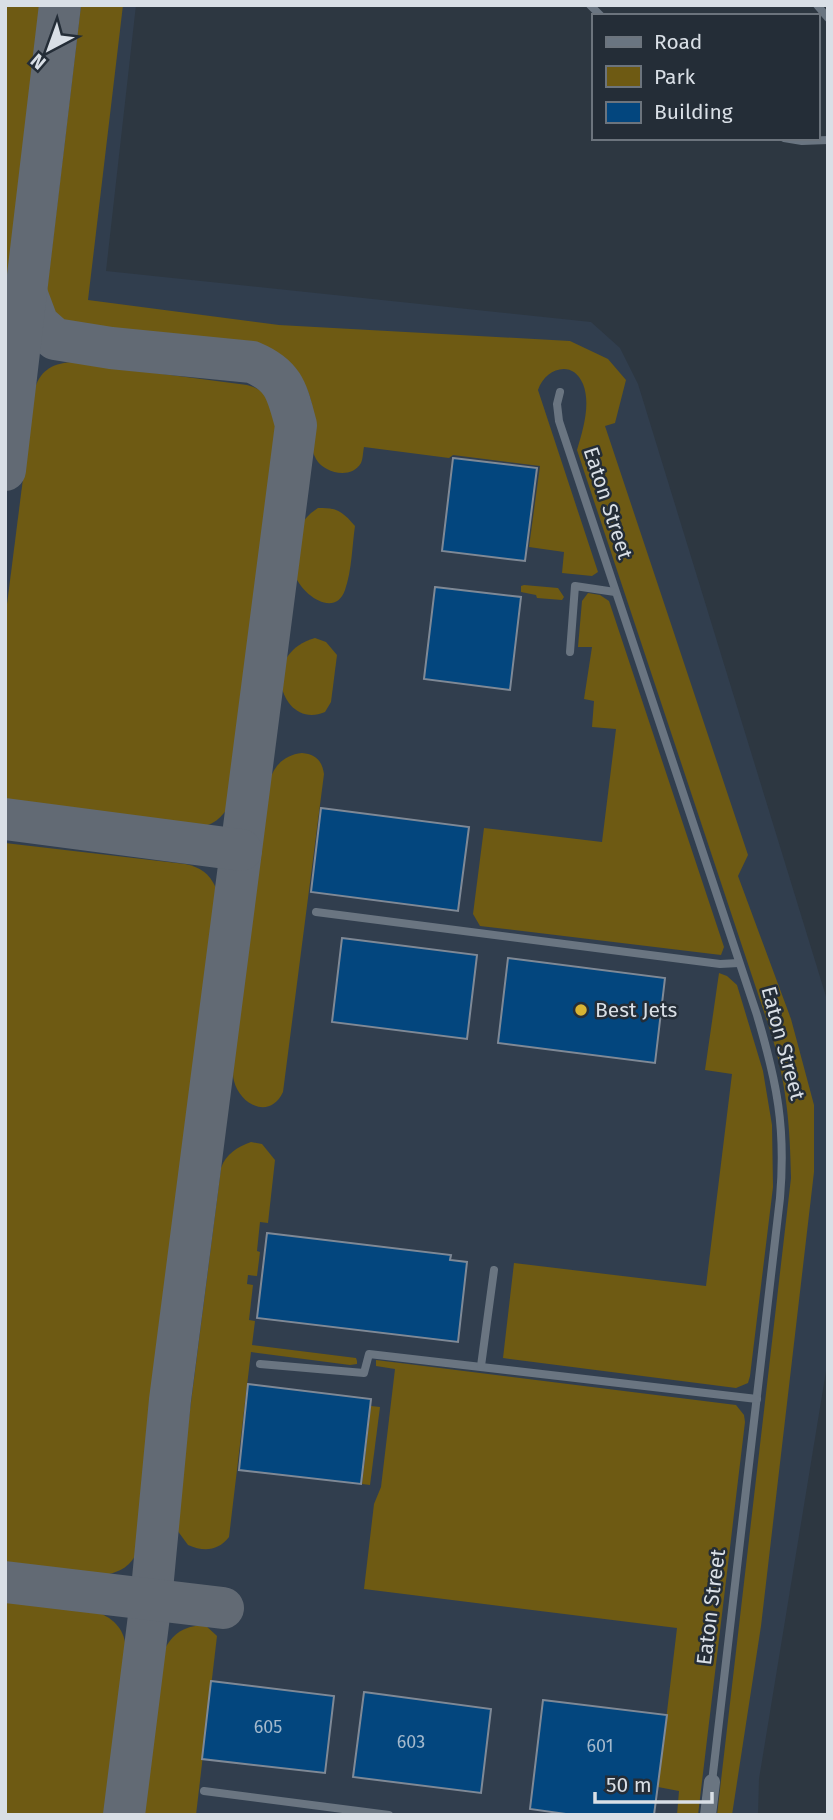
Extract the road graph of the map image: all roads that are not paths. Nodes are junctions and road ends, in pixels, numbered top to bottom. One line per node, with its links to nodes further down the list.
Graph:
1 (817, 5): 2 (lane)
2 (828, 18)
3 (560, 392): 4 (lane, Eaton Street)
4 (615, 592): 5 (lane); 7 (lane, Eaton Street)
5 (570, 652)
6 (316, 912): 7 (lane)
7 (739, 963): 11 (lane, Eaton Street)
8 (494, 1269): 10 (lane)
9 (260, 1364): 10 (lane)
10 (481, 1366): 11 (lane)
11 (757, 1399): 12 (lane, Eaton Street)
12 (712, 1782): 15 (street, Eaton Street)
13 (204, 1791): 14 (lane)
14 (389, 1815)
15 (708, 1815)

